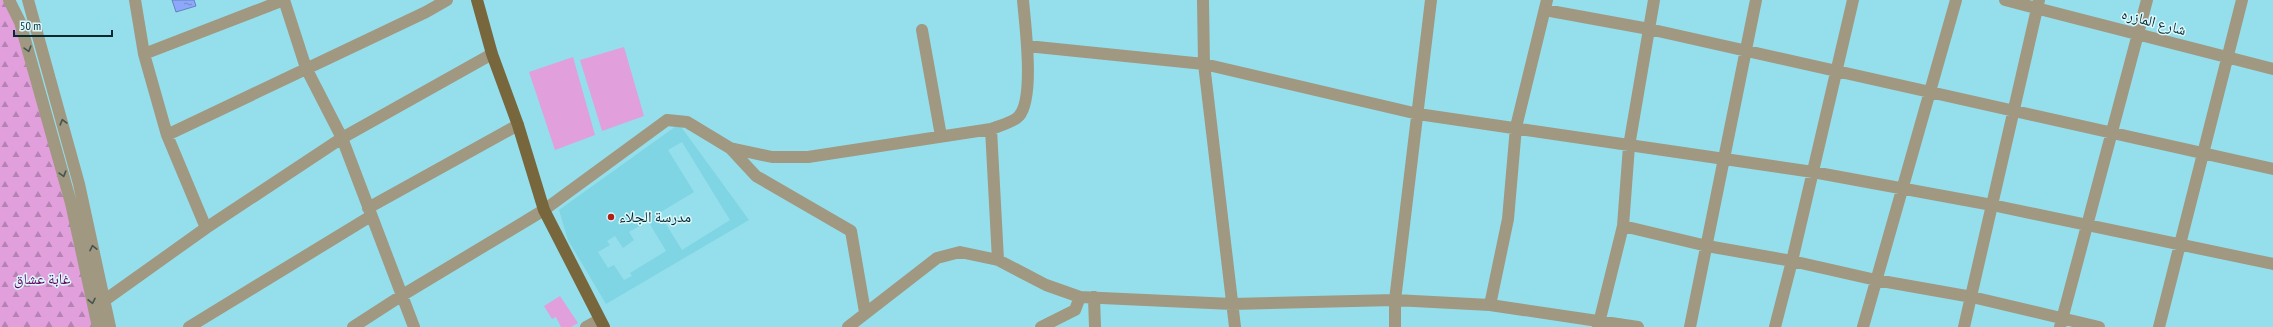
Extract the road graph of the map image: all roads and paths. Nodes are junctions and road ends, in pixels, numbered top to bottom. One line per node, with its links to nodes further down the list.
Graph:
1 (9, 0): 72 (street, one-way to 72)
2 (135, 0): 24 (street)
3 (284, 0): 24 (street); 28 (street)
4 (447, 0): 28 (street)
5 (477, 0): 25 (main road)
6 (1023, 0): 22 (street)
7 (1203, 0): 27 (street)
8 (1431, 0): 33 (street)
9 (1654, 0): 19 (street)
10 (1756, 0): 23 (street)
11 (1853, 0): 30 (street)
12 (1956, 0): 31 (street)
13 (2005, 0): 17 (street, شارع المازره)
14 (2147, 0): 21 (street)
15 (2242, 0): 26 (street)
16 (29, 1): 64 (street, one-way to 16)
17 (2038, 4): 21 (street, شارع المازره); 32 (street)
18 (1546, 5): 19 (street); 35 (street)
19 (1649, 29): 23 (street); 41 (street)
20 (922, 30): 39 (street)
21 (2138, 35): 26 (street, شارع المازره); 37 (street)
22 (1027, 46): 27 (street); 36 (street)
23 (1746, 51): 30 (street); 44 (street)
24 (144, 54): 38 (street)
25 (492, 54): 34 (main road); 40 (street)
26 (2227, 58): 29 (street, شارع المازره); 43 (street)
27 (1204, 64): 33 (street); 66 (street)
28 (306, 68): 38 (street); 40 (street)
29 (2273, 69)
30 (1836, 71): 31 (street); 46 (street)
31 (1930, 92): 32 (street); 47 (street)
32 (2014, 111): 37 (street); 48 (street)
33 (1418, 114): 35 (street); 65 (street)
34 (518, 125): 49 (main road); 50 (street)
35 (1516, 127): 41 (street); 67 (street)
36 (991, 129): 39 (street); 56 (street)
37 (2112, 133): 43 (street); 52 (street)
38 (167, 136): 53 (street)
39 (941, 136): 42 (street)
40 (342, 138): 50 (street); 53 (street)
41 (1629, 146): 44 (street); 51 (street)
42 (730, 148): 49 (street); 68 (street)
43 (2202, 153): 45 (street); 54 (street)
44 (1724, 160): 46 (street); 55 (street)
45 (2273, 169)
46 (1813, 172): 47 (street); 57 (street)
47 (1902, 188): 48 (street); 59 (street)
48 (1992, 205): 52 (street); 63 (street)
49 (544, 210): 60 (street); 69 (main road)
50 (370, 212): 60 (street); 74 (street)
51 (1623, 226): 55 (street); 71 (street)
52 (2087, 226): 54 (street); 70 (street)
53 (206, 228): 64 (street)
54 (2179, 245): 58 (street); 89 (street)
55 (1707, 246): 57 (street); 84 (street)
56 (998, 260): 61 (street); 68 (street)
57 (1792, 261): 59 (street); 85 (street)
58 (2273, 264)
59 (1876, 280): 63 (street); 86 (street)
60 (401, 296): 75 (street); 76 (street)
61 (1080, 297): 62 (street); 79 (street)
62 (1094, 297): 66 (street); 80 (street)
63 (1972, 297): 70 (street); 87 (street)
64 (105, 300): 73 (street)
65 (1395, 300): 66 (street); 67 (street); 82 (street)
66 (1232, 304): 81 (street)
67 (1490, 305): 71 (street)
68 (865, 312): 78 (street)
69 (601, 323): 77 (street)
70 (2061, 323): 88 (street)
71 (1599, 324): 83 (street)
72 (98, 327)
73 (110, 327)
74 (189, 327)
75 (353, 327)
76 (414, 327)
77 (586, 327)
78 (848, 327)
79 (1040, 327)
80 (1095, 327)
81 (1235, 327)
82 (1395, 327)
83 (1638, 327)
84 (1690, 327)
85 (1775, 327)
86 (1863, 327)
87 (1964, 327)
88 (2099, 327)
89 (2159, 327)

